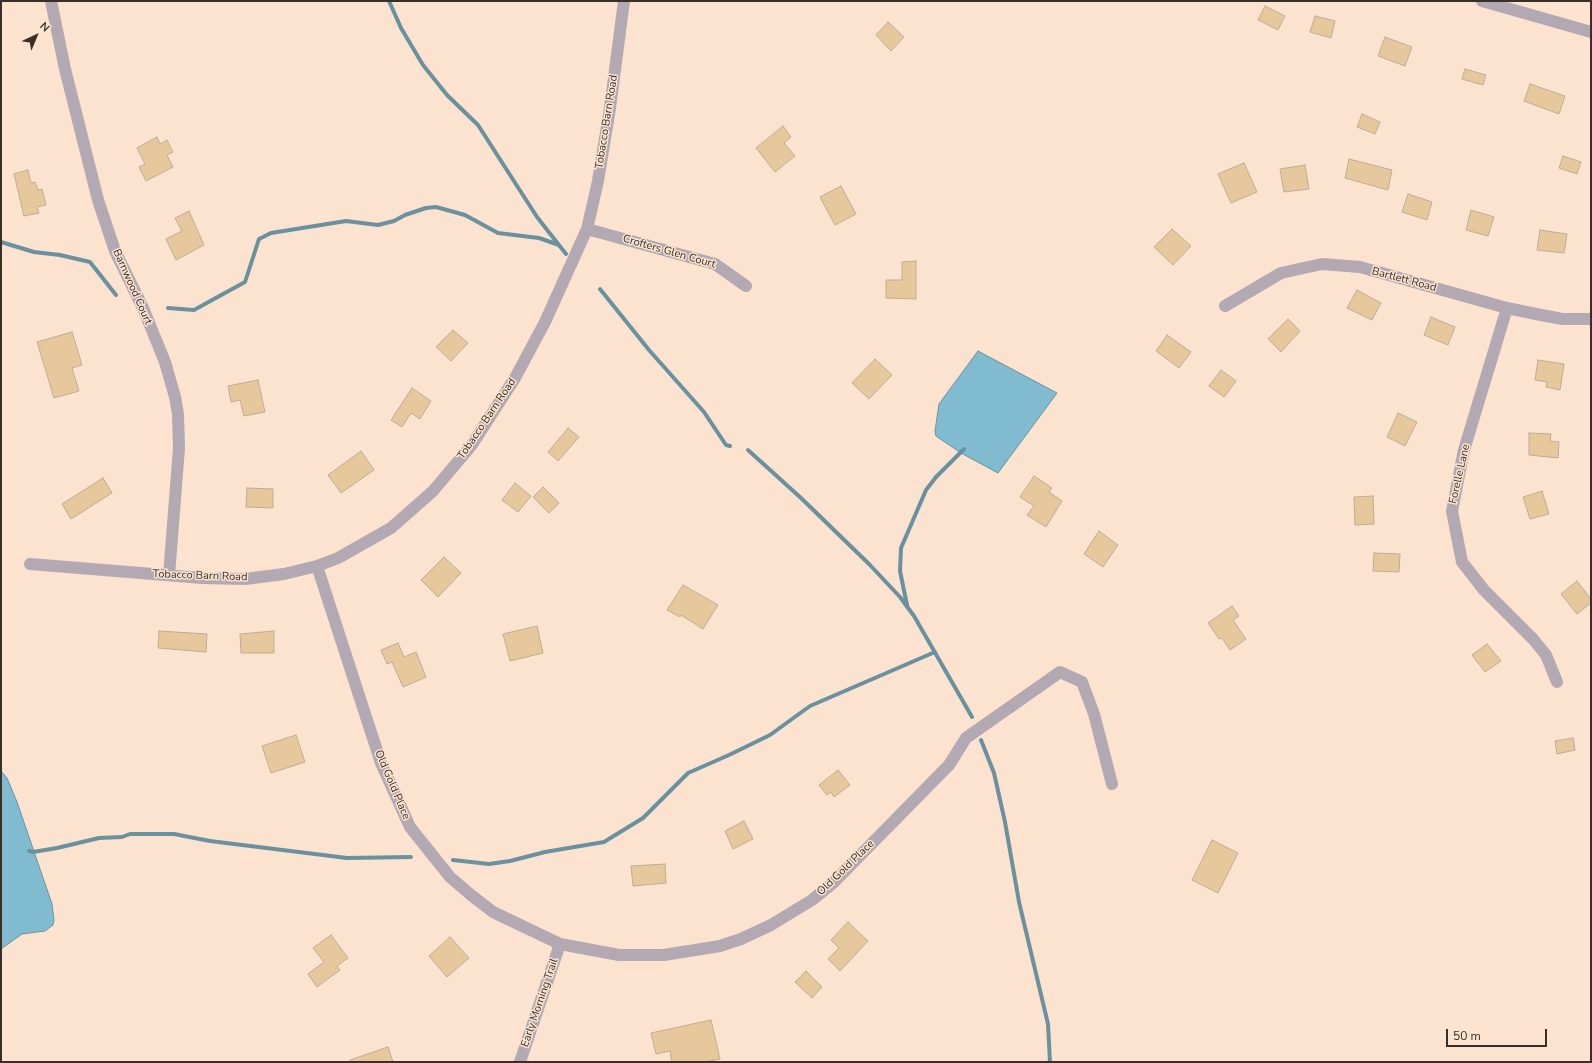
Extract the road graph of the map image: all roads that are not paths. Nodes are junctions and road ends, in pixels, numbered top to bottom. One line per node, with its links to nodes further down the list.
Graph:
1 (51, 1): 12 (street, Barnwood Court)
2 (624, 1): 5 (street, Tobacco Barn Road)
3 (1482, 1): 4 (street)
4 (1591, 32)
5 (587, 229): 6 (street, Crofters Glen Court); 11 (street, Tobacco Barn Road)
6 (746, 286)
7 (1225, 306): 8 (street, Bartlett Road)
8 (1507, 308): 9 (street, Bartlett Road); 13 (street, Forelle Lane)
9 (1591, 319)
10 (30, 564): 12 (street, Tobacco Barn Road)
11 (317, 566): 12 (street, Tobacco Barn Road); 15 (street, Old Gold Place)
12 (169, 575)
13 (1557, 682)
14 (1112, 784): 15 (street, Old Gold Place)
15 (560, 944): 16 (street, Early Morning Trail)
16 (520, 1062)

